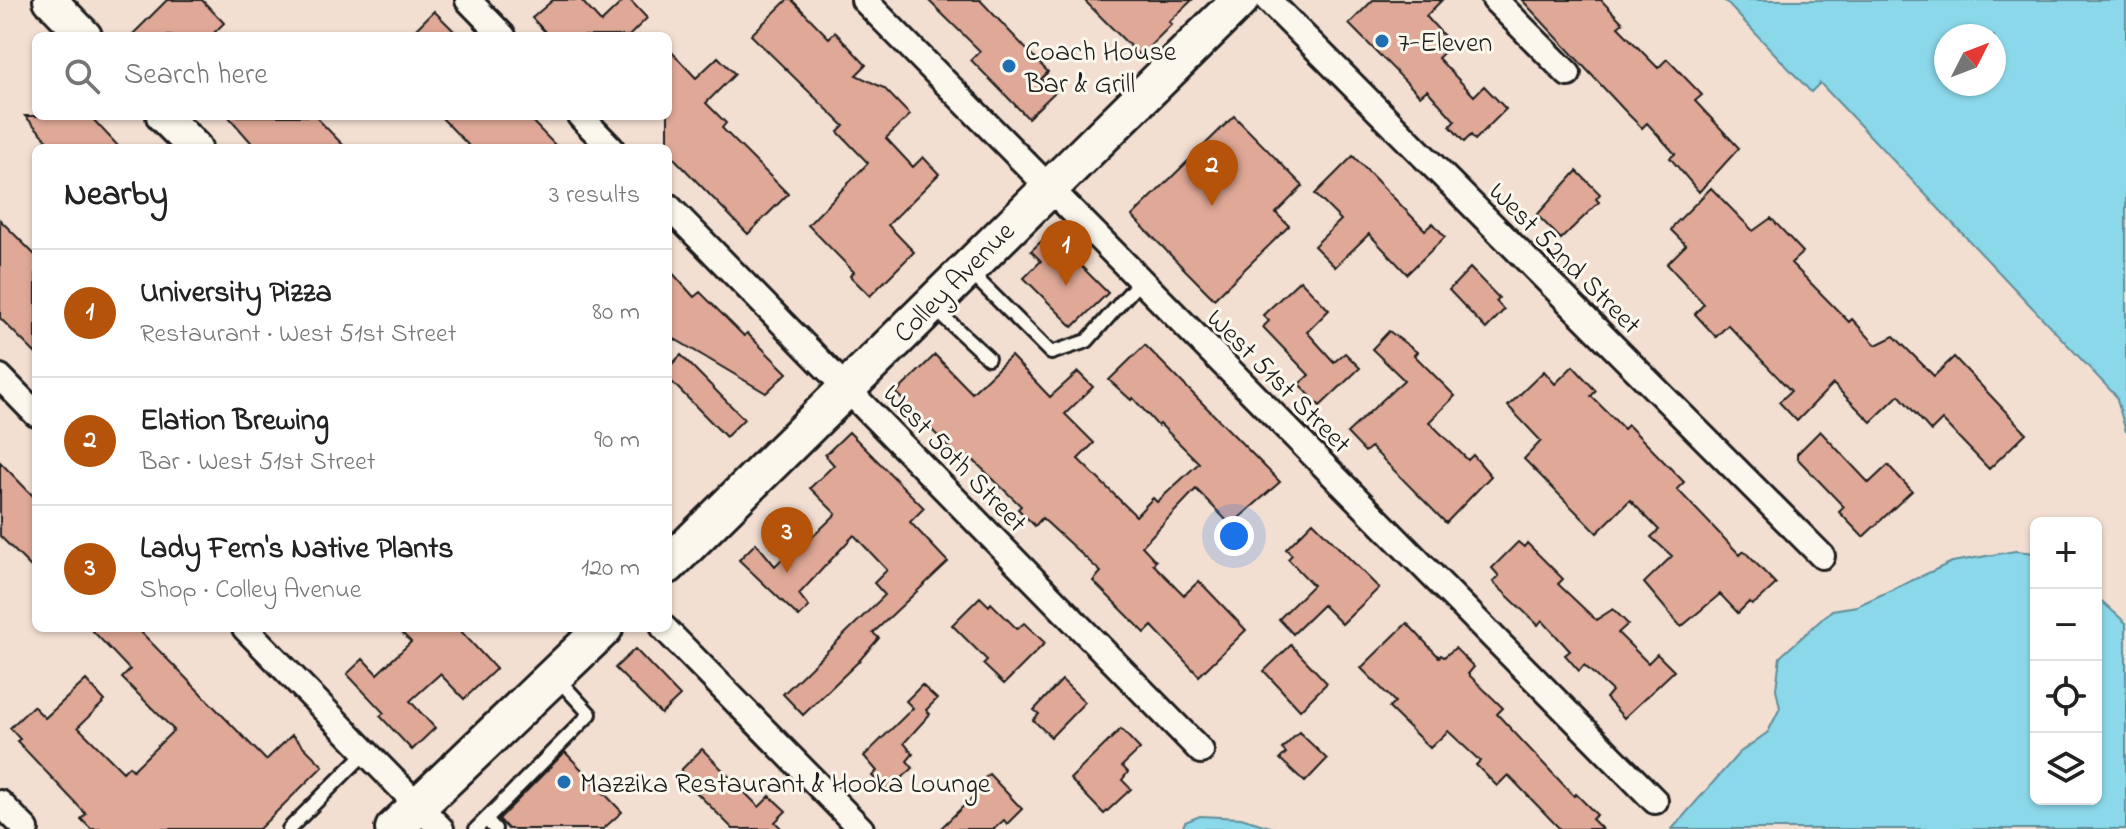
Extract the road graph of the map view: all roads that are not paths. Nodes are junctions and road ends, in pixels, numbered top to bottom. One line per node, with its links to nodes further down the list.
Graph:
1 (50, 0): 7 (street)
2 (468, 0): 8 (street)
3 (864, 0): 14 (street, West 51st Street)
4 (1240, 0): 14 (main road, Colley Avenue)
5 (1268, 0): 23 (street, West 52nd Street)
6 (1495, 0): 9 (street)
7 (81, 32)
8 (499, 32)
9 (1568, 74)
10 (167, 120): 12 (street)
11 (584, 120): 13 (street)
12 (191, 144)
13 (607, 144)
14 (1047, 187): 16 (main road, Colley Avenue); 17 (street, West 51st Street)
15 (672, 210): 21 (street, West 50th Street)
16 (966, 268): 17 (lane); 18 (main road, Colley Avenue)
17 (1140, 281): 31 (street, West 51st Street)
18 (930, 304): 19 (lane); 21 (main road, Colley Avenue)
19 (988, 358)
20 (0, 377): 22 (street)
21 (846, 388): 24 (main road, Colley Avenue); 29 (street, West 50th Street)
22 (32, 410)
23 (1822, 556)
24 (672, 561)
25 (249, 632): 30 (street)
26 (600, 632): 28 (main road)
27 (668, 632): 38 (street)
28 (554, 675): 33 (main road); 34 (lane)
29 (1201, 751)
30 (366, 752): 33 (street); 36 (lane)
31 (1655, 801)
32 (0, 803): 35 (street)
33 (418, 821)
34 (490, 824): 37 (lane)
35 (26, 829)
36 (289, 829)
37 (476, 829)
38 (861, 829)

